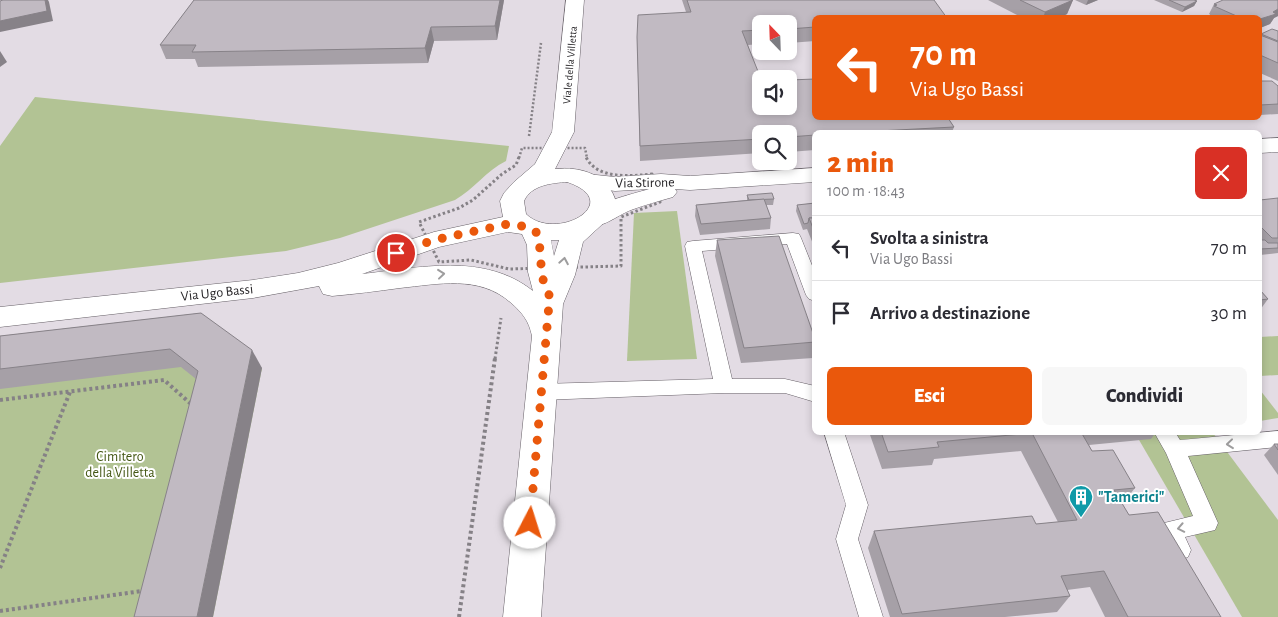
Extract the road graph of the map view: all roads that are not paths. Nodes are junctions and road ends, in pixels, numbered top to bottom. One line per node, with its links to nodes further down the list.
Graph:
1 (575, 0): 2 (street, Viale della Villetta)
2 (564, 130): 6 (street, Viale della Villetta); 8 (street, Viale della Villetta)
3 (1278, 145): 4 (street)
4 (1262, 146)
5 (812, 175): 7 (street, Via Stirone)
6 (587, 180): 7 (street, Via Stirone); 8 (street); 9 (street)
7 (702, 183): 9 (street, Via Stirone)
8 (521, 188): 10 (street); 11 (street)
9 (592, 221): 10 (street); 13 (street, one-way to 9)
10 (530, 228): 11 (street); 13 (street)
11 (435, 259): 14 (street, Via Ugo Bassi); 15 (street, one-way to 15)
12 (812, 287): 16 (lane)
13 (549, 304): 15 (street)
14 (0, 317)
15 (546, 341): 17 (street)
16 (724, 386): 17 (lane); 18 (lane)
17 (542, 392): 23 (street)
18 (812, 393)
19 (835, 435): 24 (lane)
20 (1278, 439): 21 (lane, one-way to 21)
21 (1169, 441): 22 (lane, one-way to 22)
22 (1192, 570)
23 (522, 617)
24 (870, 617)

